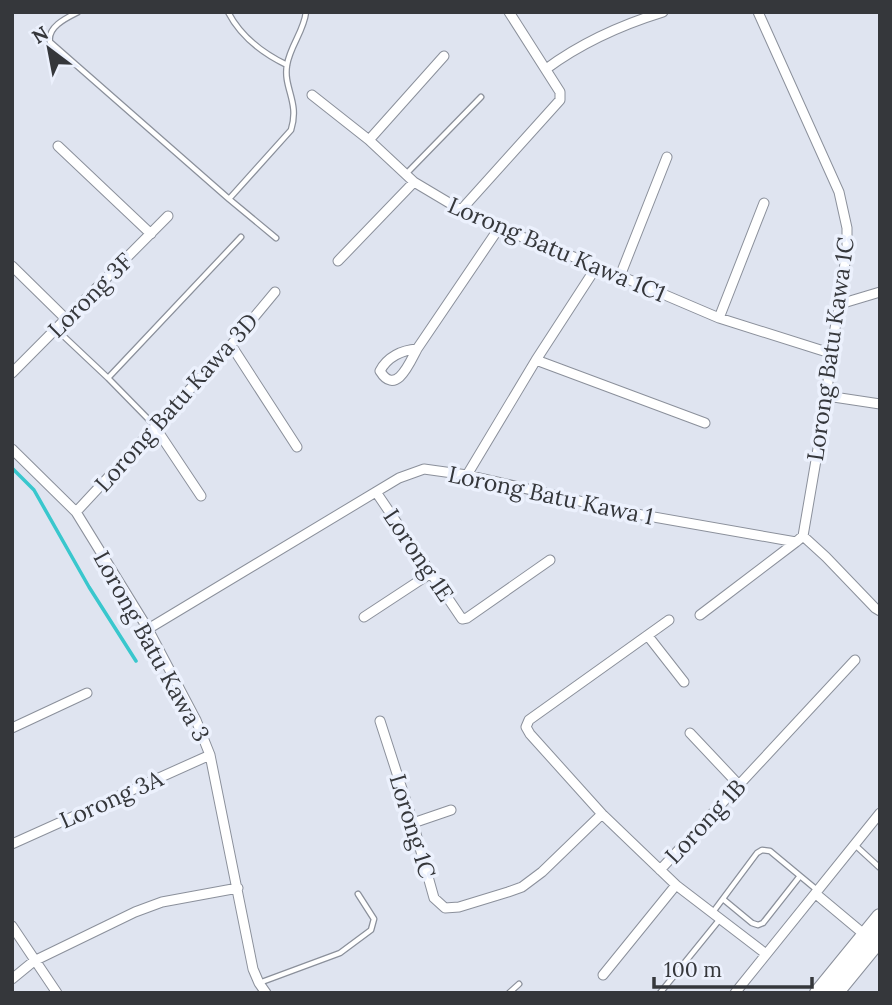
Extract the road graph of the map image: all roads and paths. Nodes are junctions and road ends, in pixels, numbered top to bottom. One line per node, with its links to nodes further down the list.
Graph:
1 (78, 12): 17 (lane)
2 (228, 12): 8 (lane)
3 (306, 12): 8 (lane)
4 (509, 12): 9 (street)
5 (663, 12): 9 (street)
6 (758, 12): 31 (street, Lorong Batu Kawa 1C)
7 (444, 56): 12 (street)
8 (287, 65): 17 (lane)
9 (546, 69): 19 (street)
10 (312, 95): 12 (street, Lorong Batu Kawa 1C1)
11 (481, 97): 15 (lane)
12 (369, 140): 15 (street, Lorong Batu Kawa 1C1)
13 (58, 146): 22 (street)
14 (667, 157): 28 (street)
15 (406, 174): 16 (street, Lorong Batu Kawa 1C1)
16 (414, 182): 19 (street, Lorong Batu Kawa 1C1); 25 (street)
17 (229, 199): 24 (lane)
18 (764, 203): 32 (street)
19 (461, 210): 21 (street, Lorong Batu Kawa 1C1)
20 (168, 216): 22 (street, Lorong 3F)
21 (499, 228): 27 (street, Lorong Batu Kawa 1C1); 36 (street)
22 (151, 234): 33 (street, Lorong 3F)
23 (242, 237): 40 (lane)
24 (276, 238)
25 (338, 261)
26 (12, 266): 33 (street)
27 (597, 266): 28 (street, Lorong Batu Kawa 1C1); 38 (street)
28 (620, 276): 32 (street, Lorong Batu Kawa 1C1)
29 (275, 292): 35 (street, Lorong Batu Kawa 3D)
30 (880, 292): 31 (street)
31 (840, 304): 37 (street, Lorong Batu Kawa 1C)
32 (719, 318): 37 (street, Lorong Batu Kawa 1C1)
33 (66, 319): 34 (street, Lorong 3F)
34 (56, 329): 39 (street, Lorong 3F); 40 (lane)
35 (231, 345): 44 (street, Lorong Batu Kawa 3D); 45 (street)
36 (417, 349)
37 (830, 353): 41 (street, Lorong Batu Kawa 1C)
38 (536, 360): 43 (street); 47 (street)
39 (12, 373)
40 (108, 378): 44 (lane)
41 (827, 396): 42 (street); 51 (street, Lorong Batu Kawa 1C)
42 (880, 404)
43 (705, 423)
44 (155, 427): 49 (street); 50 (street, Lorong Batu Kawa 3D)
45 (297, 447)
46 (12, 449): 50 (street, Lorong Batu Kawa 3)
47 (467, 475): 48 (street, Lorong Batu Kawa 1); 51 (street, Lorong Batu Kawa 1)
48 (376, 492): 53 (street, Lorong 1E); 58 (street, Lorong Batu Kawa 1)
49 (201, 496)
50 (76, 512): 58 (street, Lorong Batu Kawa 3)
51 (799, 539): 54 (street); 55 (street)
52 (550, 560): 53 (street, Lorong 1E)
53 (431, 573): 56 (street)
54 (880, 611)
55 (700, 615)
56 (363, 617)
57 (669, 621): 59 (street)
58 (148, 629): 66 (street, Lorong Batu Kawa 3)
59 (648, 635): 61 (street); 70 (street, Lorong 1B)
60 (855, 660): 67 (street, Lorong 1B)
61 (684, 682)
62 (87, 693): 64 (street)
63 (380, 720): 71 (street, Lorong 1C)
64 (12, 729)
65 (690, 733): 67 (street)
66 (211, 755): 72 (street, Lorong 3A); 78 (street, Lorong Batu Kawa 3)
67 (739, 785): 75 (street, Lorong 1B)
68 (451, 810): 71 (street)
69 (880, 813): 73 (street)
70 (602, 814): 71 (street, Lorong 1C); 75 (street, Lorong 1B)
71 (413, 823)
72 (12, 844)
73 (854, 845): 74 (lane); 79 (street)
74 (880, 867)
75 (660, 870): 77 (street)
76 (800, 876): 79 (lane); 81 (lane); 81 (lane)
77 (676, 885): 82 (street); 88 (street)
78 (238, 888): 87 (street); 90 (street, Lorong Batu Kawa 3)
79 (817, 892): 85 (street); 86 (street)
80 (358, 894): 90 (lane)
81 (723, 899): 82 (lane)
82 (716, 916): 86 (street); 95 (lane)
83 (880, 917): 85 (highway)
84 (12, 926): 87 (street)
85 (872, 936): 97 (highway); 98 (highway)
86 (766, 954): 96 (street)
87 (34, 961): 89 (street); 92 (street)
88 (603, 975)
89 (12, 979)
90 (259, 983): 93 (street, Lorong Batu Kawa 3)
91 (519, 984): 94 (lane)
92 (57, 993)
93 (266, 993)
94 (509, 993)
95 (660, 993)
96 (735, 993)
97 (818, 993)
98 (835, 993)

